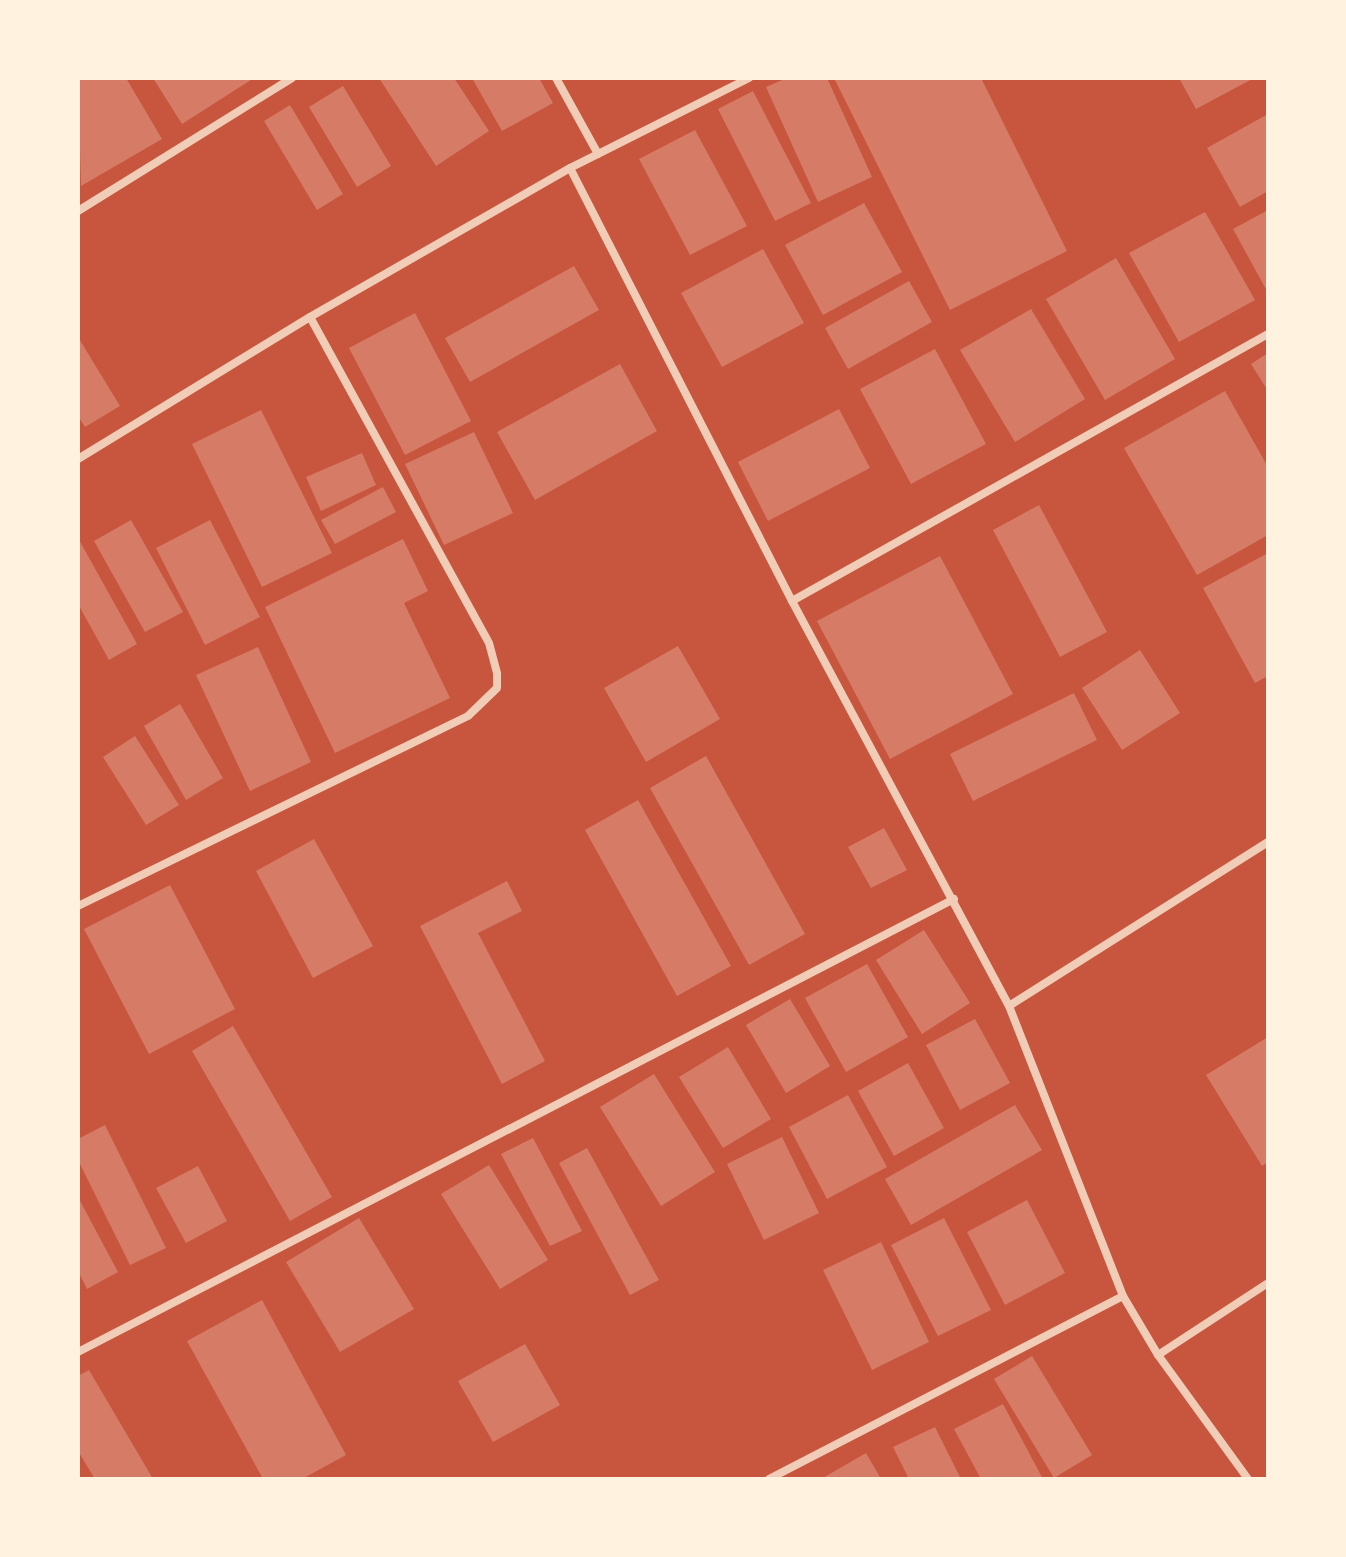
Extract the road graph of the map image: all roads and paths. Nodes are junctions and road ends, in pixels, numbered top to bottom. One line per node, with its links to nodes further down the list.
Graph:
1 (292, 78): 6 (street)
2 (556, 78): 4 (street)
3 (749, 78): 4 (street)
4 (598, 154): 5 (street)
5 (570, 168): 7 (street); 10 (street)
6 (78, 211)
7 (310, 317): 9 (street); 13 (street)
8 (1268, 334): 10 (street)
9 (78, 459)
10 (792, 601): 12 (street)
11 (1268, 842): 14 (street)
12 (954, 899): 14 (street); 17 (street)
13 (78, 906)
14 (1009, 1006): 16 (street)
15 (1268, 1283): 18 (street)
16 (1123, 1296): 18 (street); 19 (street)
17 (78, 1352)
18 (1158, 1355): 20 (street)
19 (769, 1479)
20 (1248, 1479)

